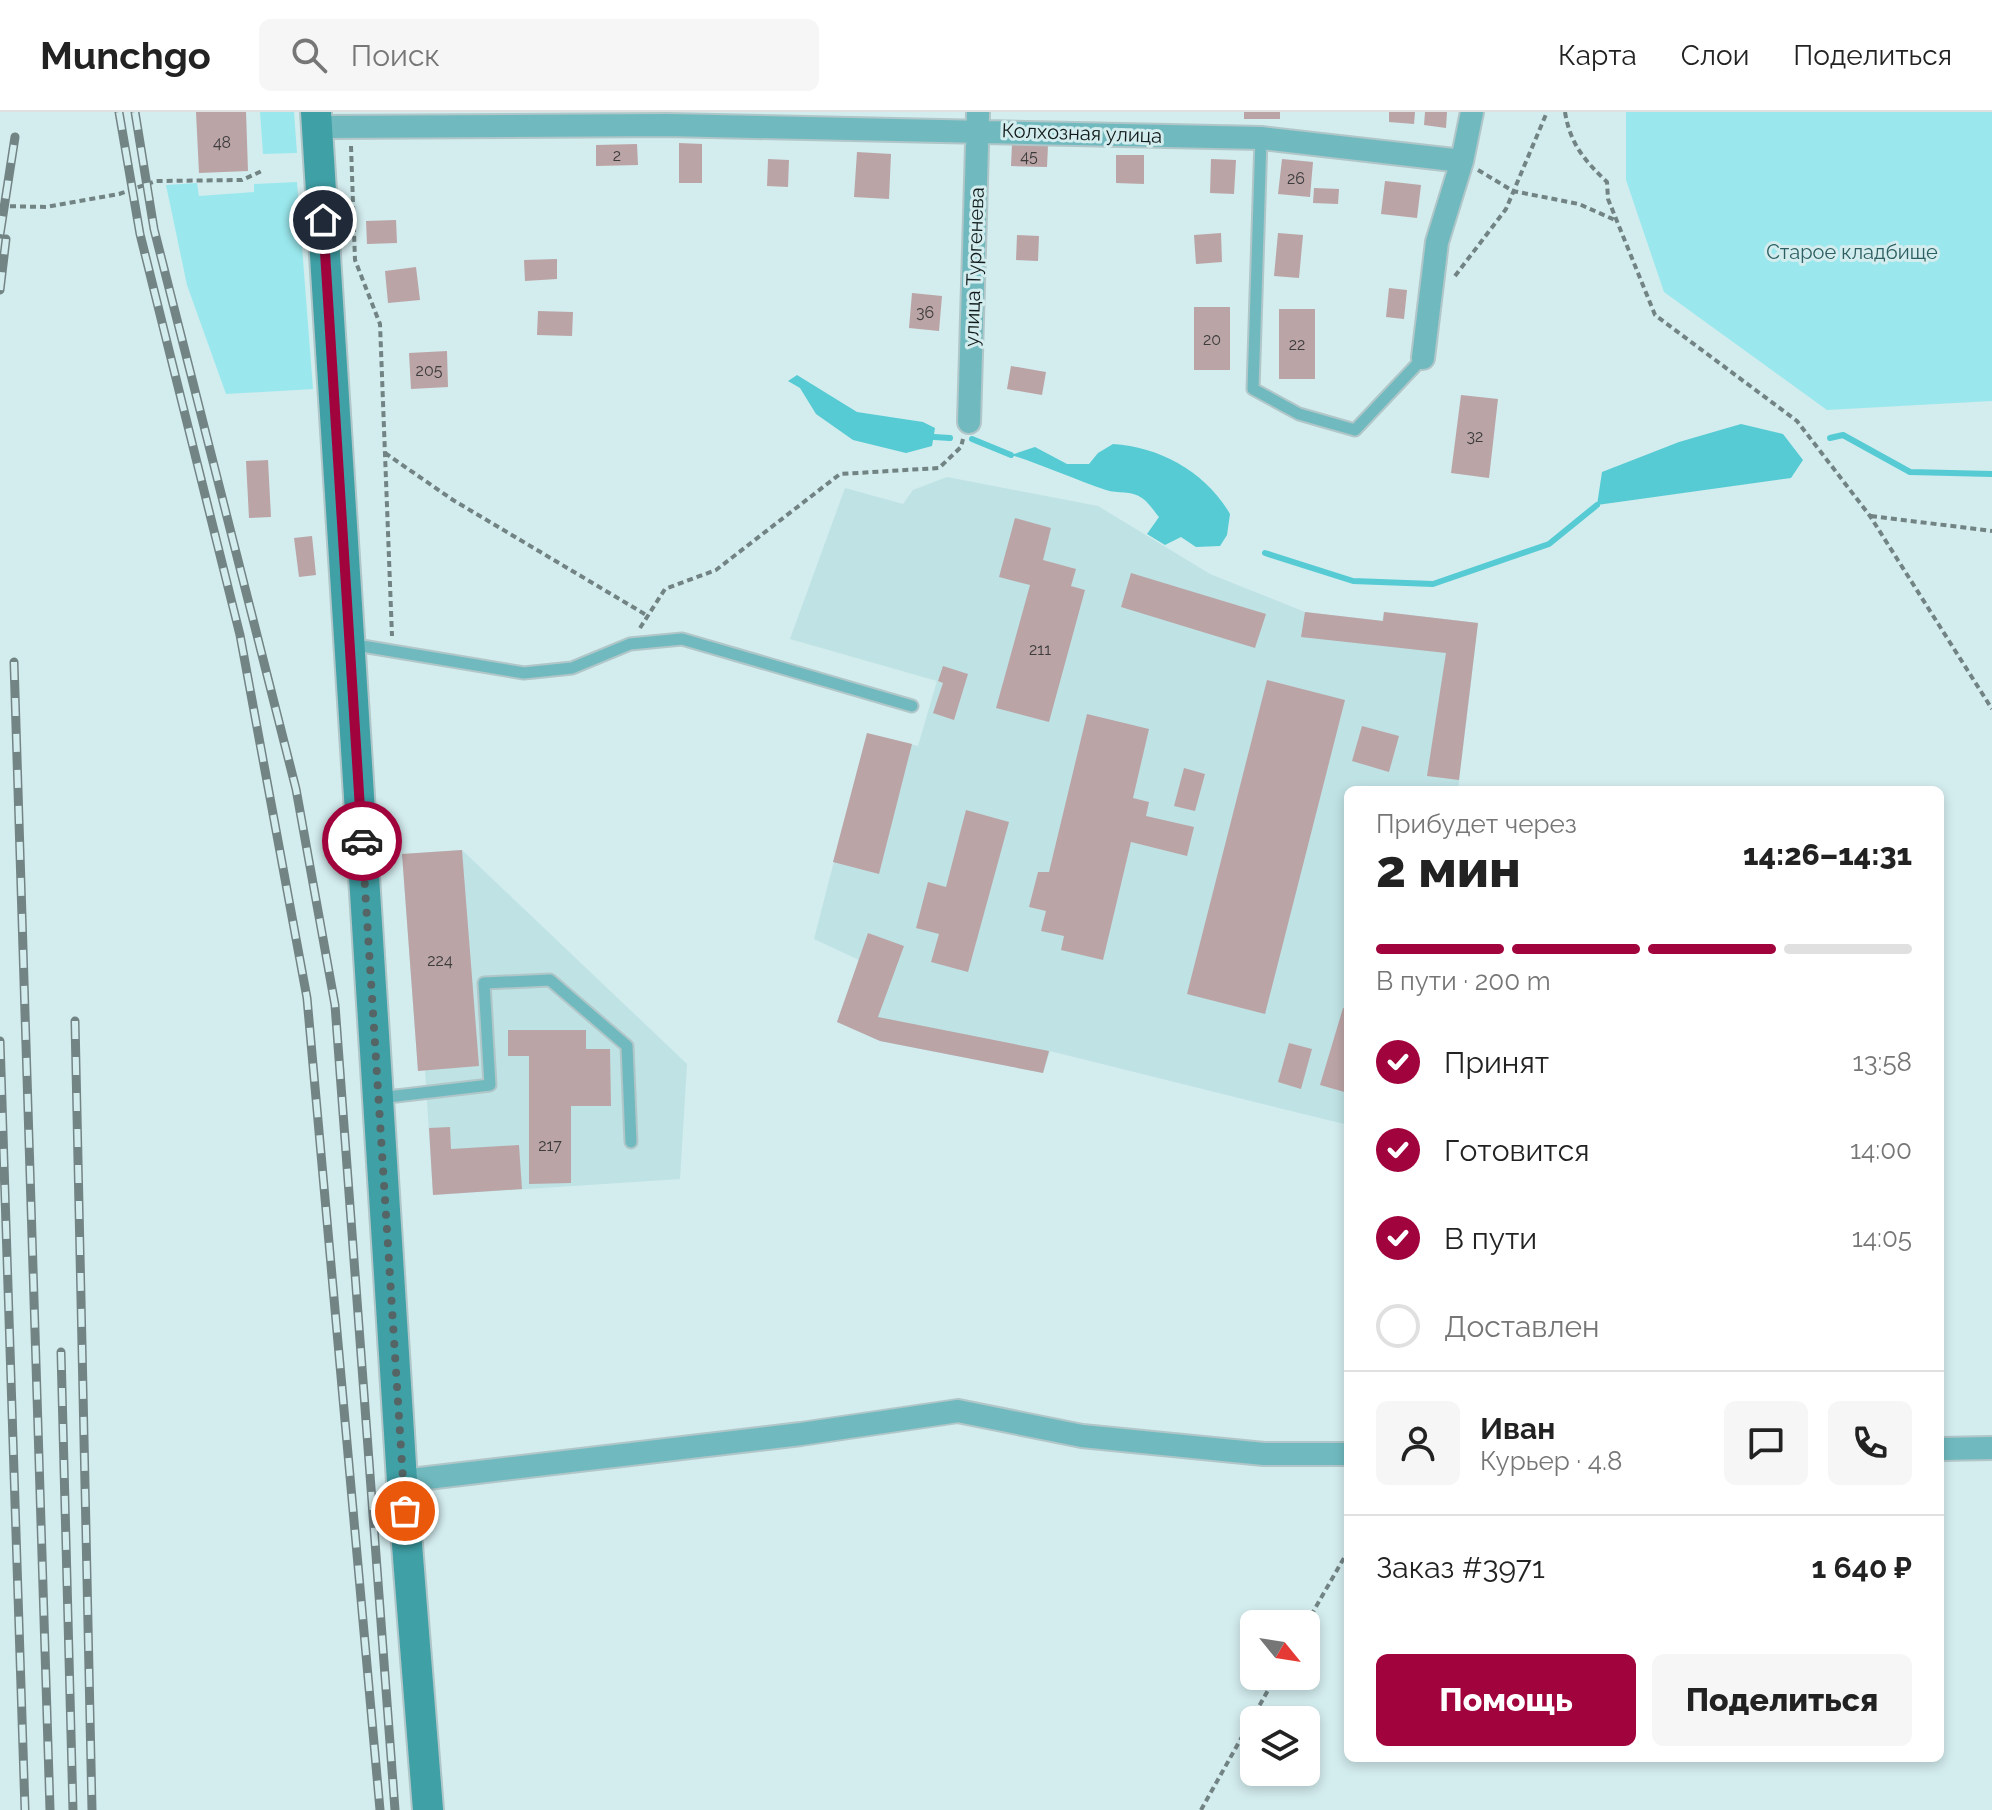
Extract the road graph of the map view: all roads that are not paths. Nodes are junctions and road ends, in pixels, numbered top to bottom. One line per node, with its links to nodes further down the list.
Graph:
1 (1472, 112): 5 (street)
2 (317, 120): 3 (street, Колхозная улица); 8 (street)
3 (978, 121): 4 (street, Колхозная улица); 7 (street, улица Тургенева)
4 (1261, 138): 5 (street, Колхозная улица); 6 (lane)
5 (1462, 161): 6 (street)
6 (1423, 358)
7 (969, 422)
8 (350, 643): 9 (lane); 10 (street)
9 (912, 706)
10 (378, 1098): 11 (lane); 15 (street)
11 (631, 1142)
12 (1992, 1448): 13 (street)
13 (1944, 1449)
14 (1344, 1454): 15 (street)
15 (402, 1481): 16 (street)
16 (428, 1810)

